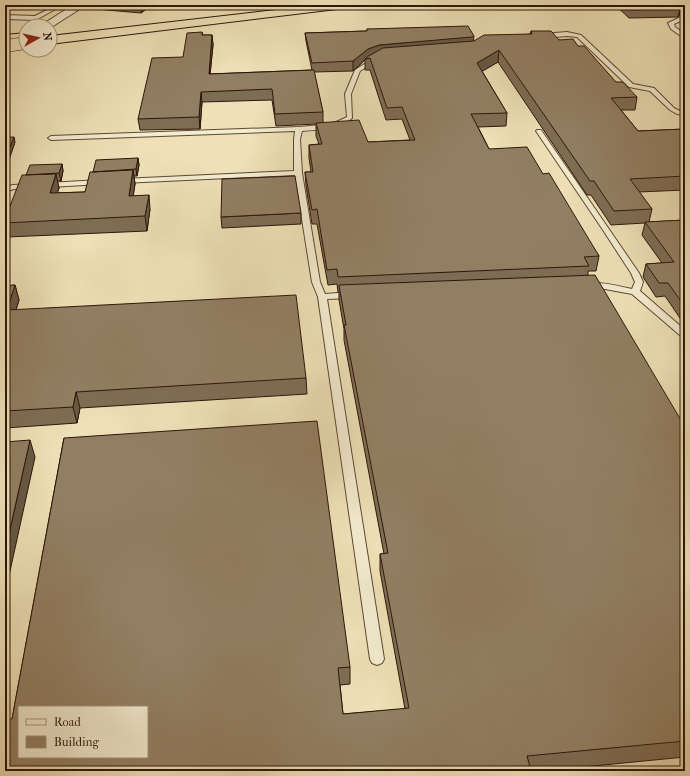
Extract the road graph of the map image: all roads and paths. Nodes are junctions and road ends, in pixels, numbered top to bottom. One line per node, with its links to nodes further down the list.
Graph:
1 (31, 5): 4 (lane)
2 (299, 5): 11 (highway)
3 (345, 5): 12 (highway)
4 (58, 6): 5 (lane); 6 (lane)
5 (78, 7): 9 (street)
6 (5, 17)
7 (685, 18): 10 (lane)
8 (685, 27): 10 (lane)
9 (58, 28)
10 (673, 28): 14 (lane)
11 (58, 34)
12 (58, 34)
13 (537, 36): 22 (lane)
14 (685, 37)
15 (18, 38): 16 (highway)
16 (5, 39)
17 (18, 42): 20 (street)
18 (18, 44): 19 (highway, bridge)
19 (5, 46)
20 (5, 51)
21 (386, 56): 23 (lane)
22 (685, 113)
23 (299, 129): 25 (lane); 26 (lane)
24 (539, 131): 31 (lane)
25 (51, 138)
26 (298, 173): 28 (lane); 33 (lane)
27 (107, 182): 29 (lane)
28 (115, 182)
29 (5, 190)
30 (579, 285): 31 (lane)
31 (635, 292): 34 (lane)
32 (359, 294): 33 (lane)
33 (322, 296): 35 (lane)
34 (685, 335)
35 (376, 659)

